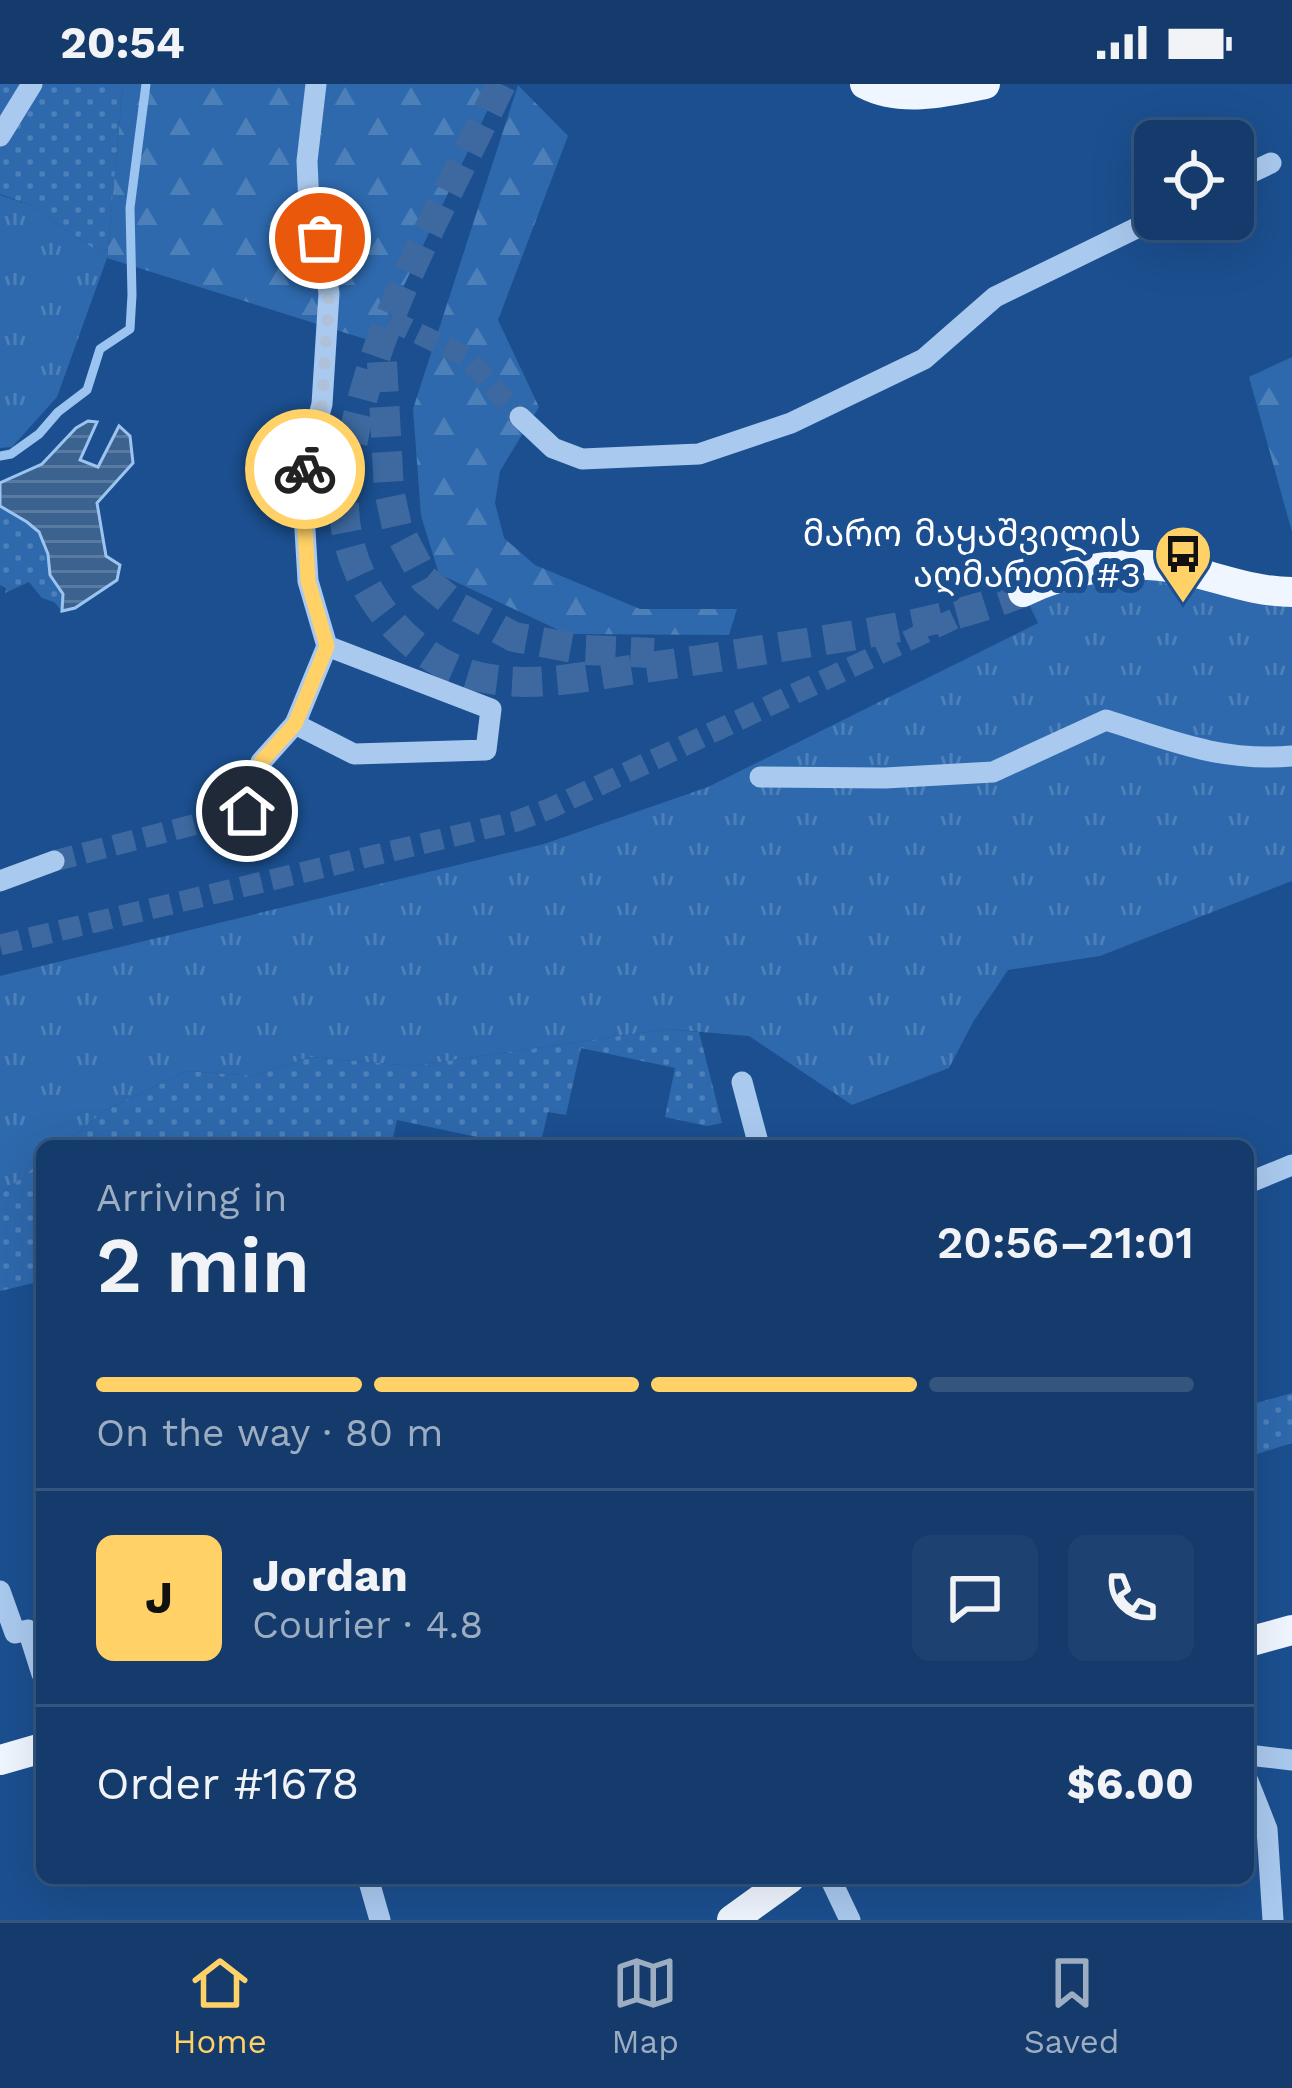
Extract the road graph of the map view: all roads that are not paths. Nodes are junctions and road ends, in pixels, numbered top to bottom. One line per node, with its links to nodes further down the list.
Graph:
1 (32, 84): 5 (street)
2 (316, 84): 12 (street)
3 (865, 84): 4 (main road)
4 (985, 84)
5 (0, 136)
6 (1270, 163): 7 (street)
7 (1254, 171)
8 (1134, 229): 9 (street)
9 (520, 417)
10 (1023, 592): 11 (main road)
11 (1292, 592)
12 (327, 646): 13 (street); 13 (street)
13 (295, 724): 16 (street)
14 (1292, 756): 15 (street)
15 (760, 777)
16 (247, 811)
17 (54, 861): 18 (street)
18 (0, 881)
19 (742, 1082): 20 (street)
20 (757, 1140)
21 (1292, 1165): 22 (street)
22 (1254, 1181)
23 (0, 1591): 26 (street)
24 (1292, 1630): 25 (main road)
25 (1254, 1640)
26 (36, 1655)
27 (36, 1750): 29 (main road)
28 (1254, 1756): 30 (street)
29 (0, 1760)
30 (1292, 1760)
31 (1254, 1796): 38 (street)
32 (370, 1884): 35 (street)
33 (782, 1884): 36 (main road)
34 (833, 1884): 37 (street)
35 (380, 1920)
36 (732, 1920)
37 (850, 1920)
38 (1273, 1920)

